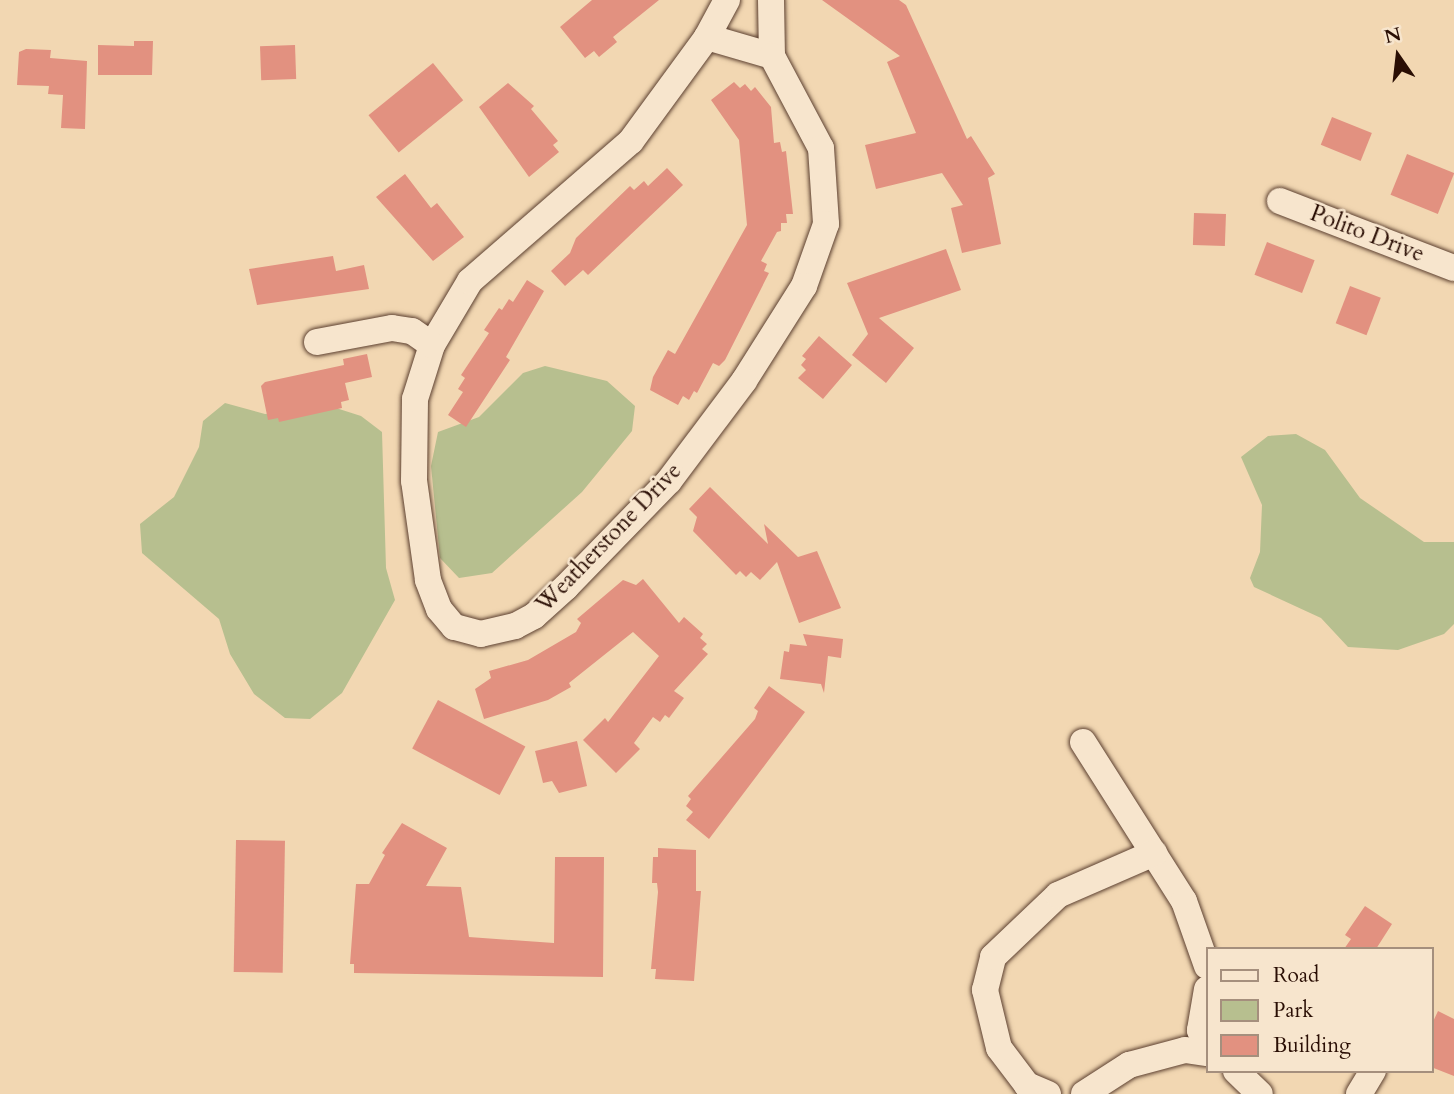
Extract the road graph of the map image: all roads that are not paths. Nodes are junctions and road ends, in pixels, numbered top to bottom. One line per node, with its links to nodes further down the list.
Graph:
1 (727, 0): 3 (street, Weatherstone Drive)
2 (771, 0): 4 (street, Weatherstone Drive)
3 (707, 37): 4 (street); 8 (street, Weatherstone Drive)
4 (772, 56): 8 (street, Weatherstone Drive)
5 (1280, 201): 6 (street, Polito Drive)
6 (1454, 268)
7 (317, 342): 8 (street)
8 (432, 345)
9 (1083, 742): 10 (street)
10 (1154, 853): 11 (street); 16 (street)
11 (1206, 963)
12 (1206, 995): 13 (street)
13 (1206, 1037)
14 (1206, 1053): 17 (street)
15 (1238, 1073): 18 (street)
16 (1048, 1094)
17 (1084, 1094)
18 (1260, 1094)

